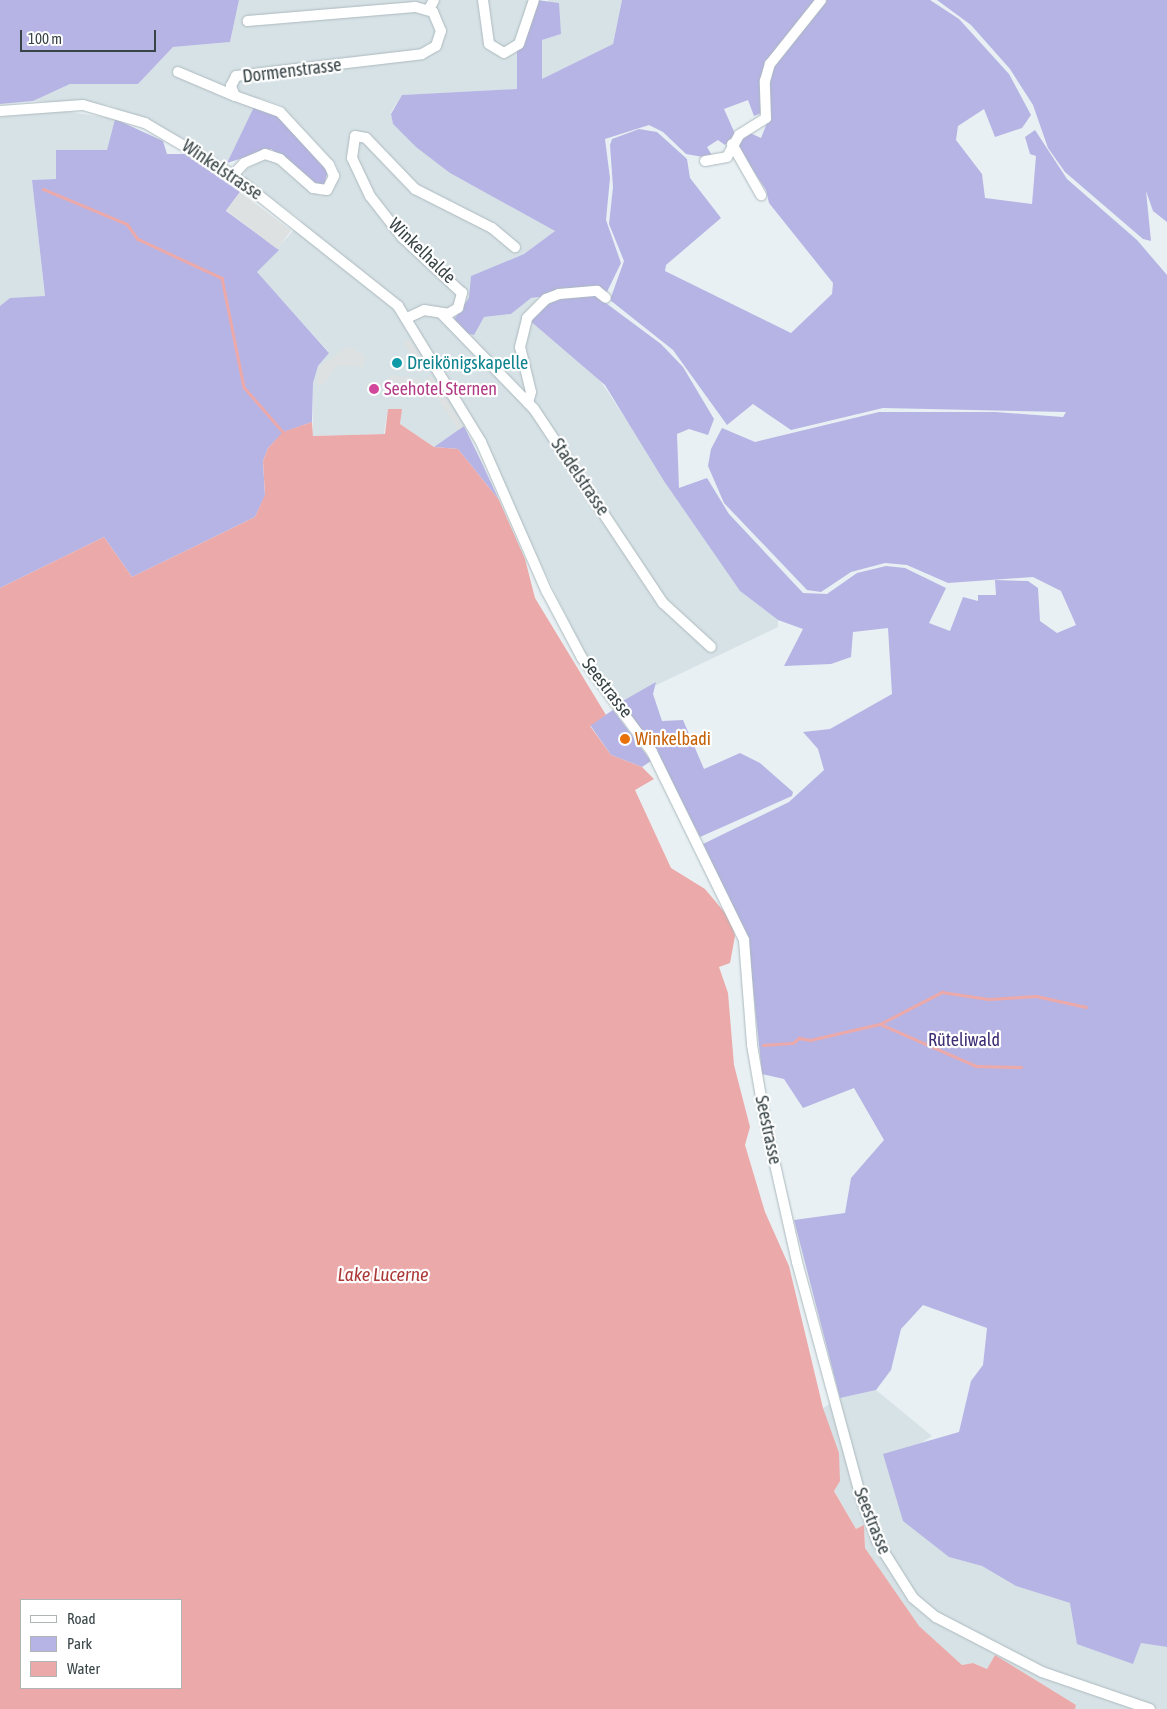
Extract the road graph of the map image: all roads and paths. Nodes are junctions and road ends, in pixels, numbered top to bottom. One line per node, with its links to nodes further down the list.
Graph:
1 (483, 0): 2 (street)
2 (534, 0)
3 (820, 0): 9 (street)
4 (431, 4): 5 (street); 7 (street, Dormenstrasse)
5 (248, 21)
6 (178, 72): 7 (street)
7 (235, 96): 11 (street, Dormenstrasse)
8 (0, 111): 11 (street, Winkelstrasse)
9 (732, 144): 10 (street); 12 (street)
10 (705, 161)
11 (233, 175): 16 (street, Winkelstrasse)
12 (761, 195)
13 (515, 247): 15 (street, Winkelhalde)
14 (606, 298): 17 (street)
15 (441, 313): 16 (street, Winkelhalde); 17 (street, Stadelstrasse)
16 (407, 318): 19 (street, Seestrasse)
17 (528, 403): 18 (street, Stadelstrasse)
18 (711, 648)
19 (1150, 1709)

